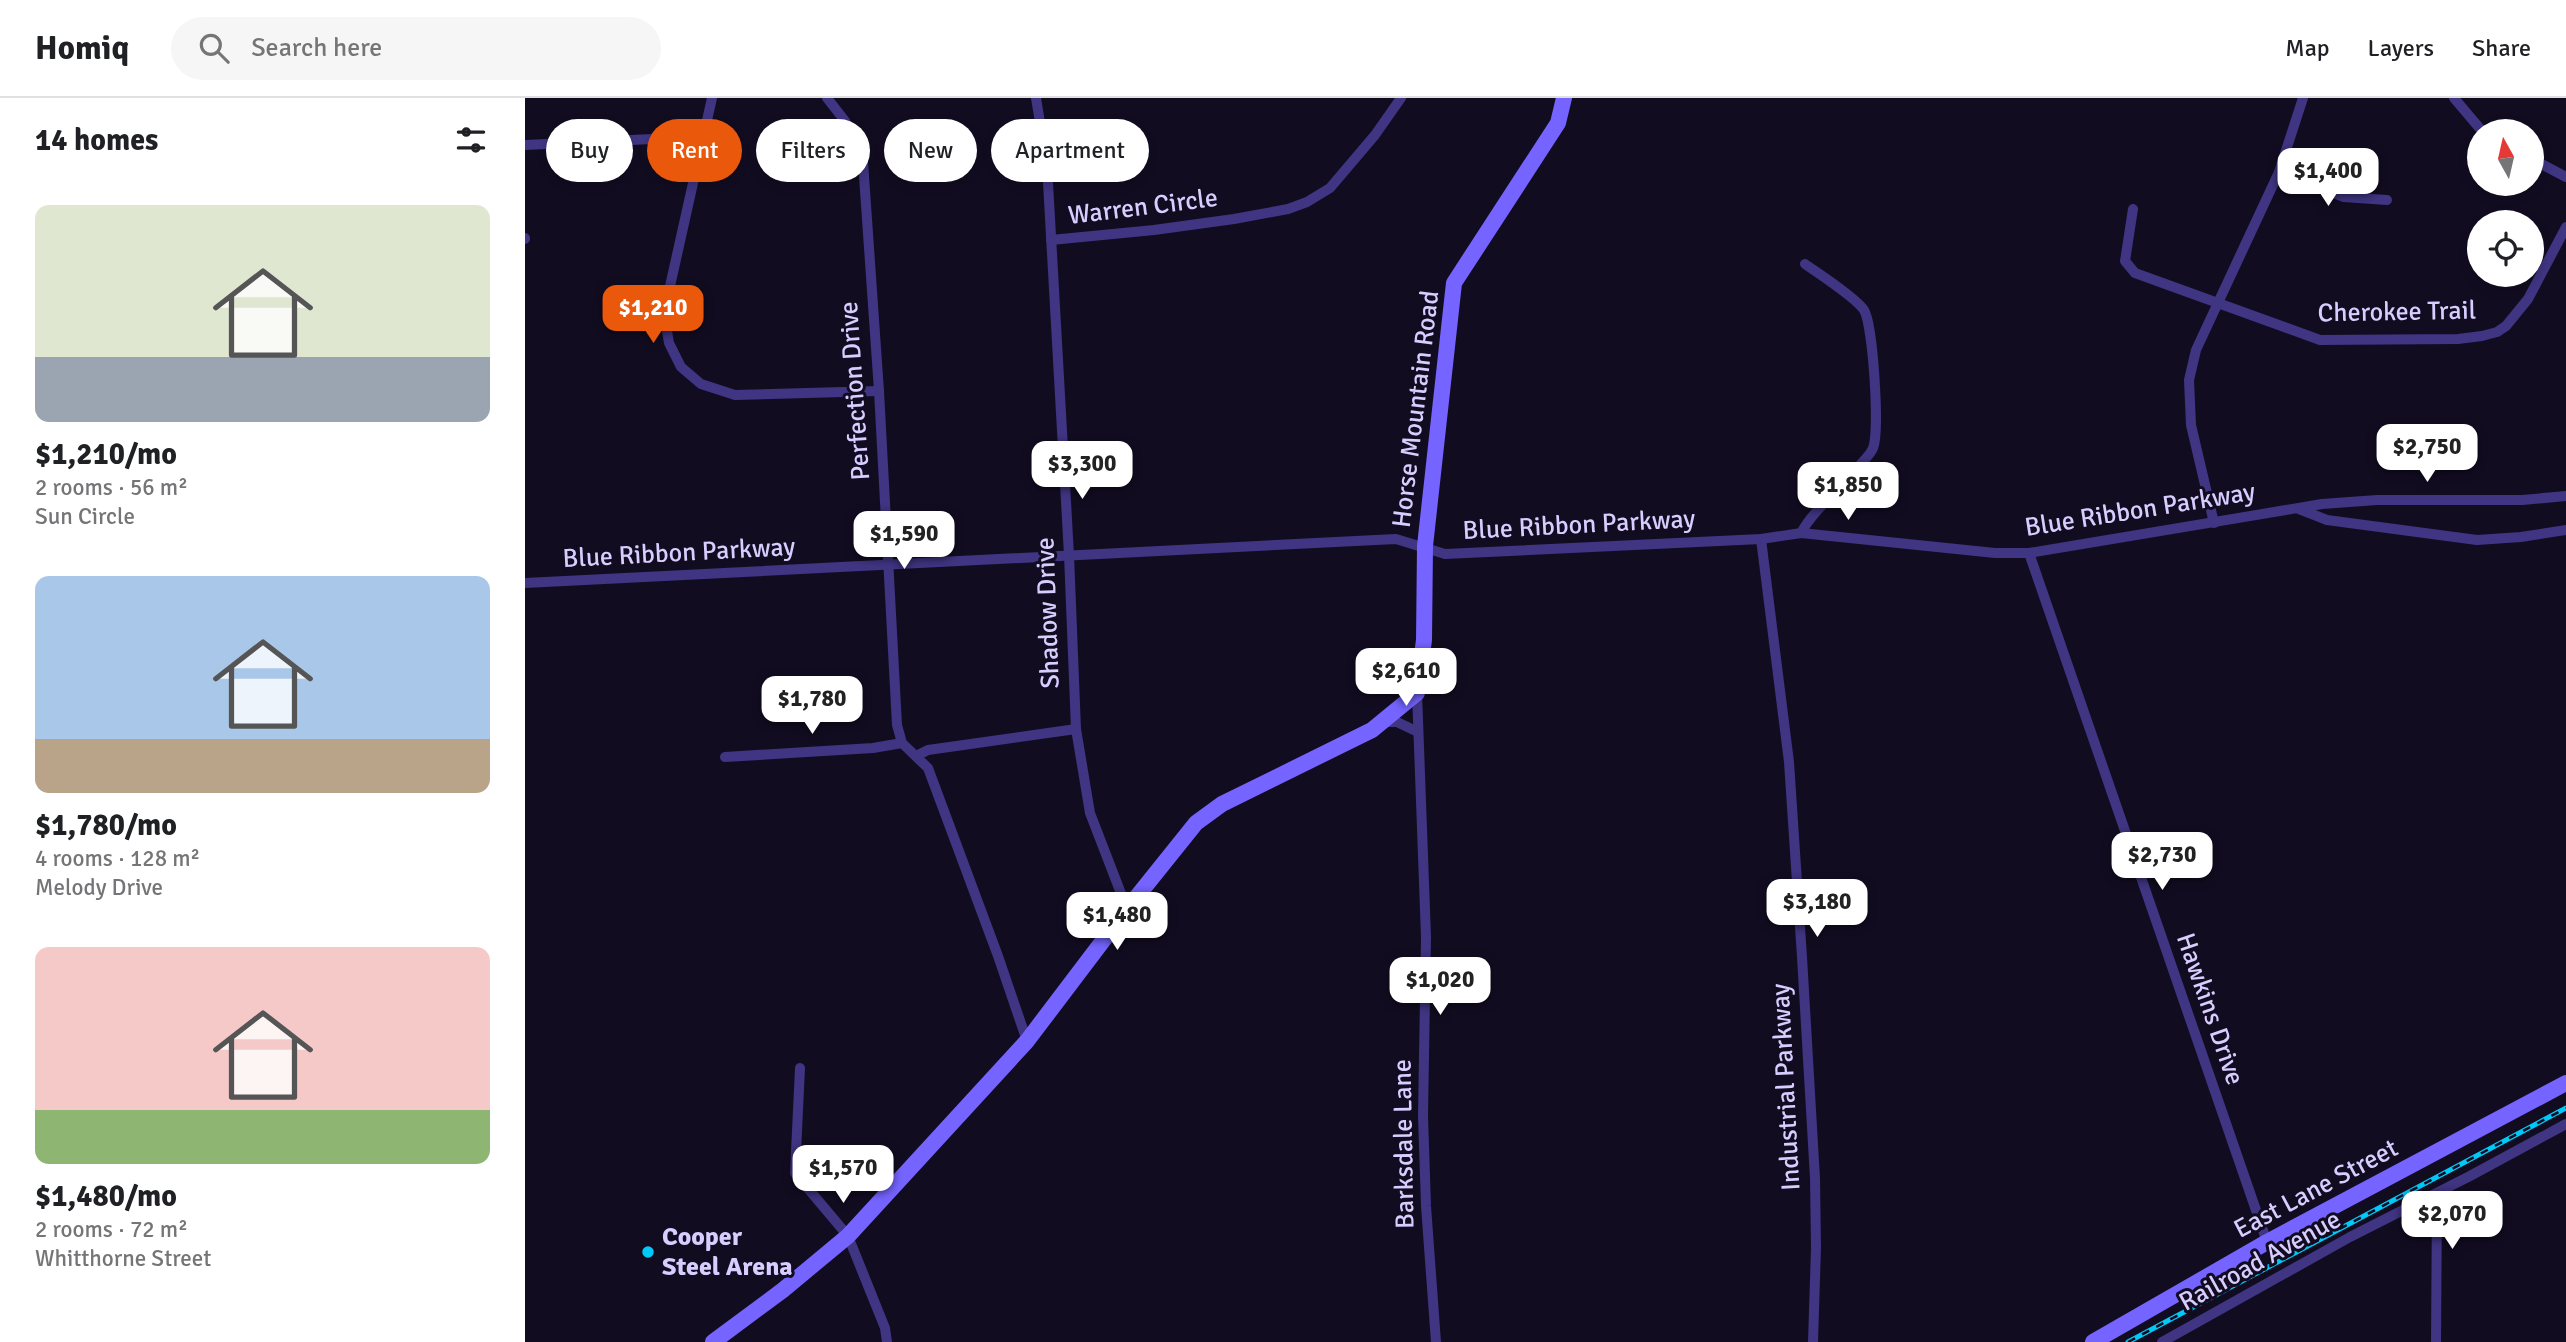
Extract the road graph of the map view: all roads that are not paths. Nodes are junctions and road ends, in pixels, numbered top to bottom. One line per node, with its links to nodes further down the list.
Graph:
1 (712, 98): 8 (street)
2 (827, 98): 22 (street, Perfection Drive)
3 (1036, 98): 19 (street, Shadow Drive)
4 (1401, 98): 19 (street, Warren Circle)
5 (1564, 98): 29 (street, Horse Mountain Road)
6 (2303, 98): 13 (street)
7 (2454, 98): 9 (street)
8 (707, 119)
9 (2472, 119)
10 (647, 139): 11 (street)
11 (525, 145)
12 (2545, 166): 14 (street)
13 (2279, 172): 16 (street); 21 (street)
14 (2566, 177)
15 (693, 182): 22 (street)
16 (2387, 200)
17 (2133, 209): 21 (street, Cherokee Trail)
18 (2566, 227): 21 (street, Cherokee Trail)
19 (1051, 240): 31 (street, Shadow Drive)
20 (1805, 264): 27 (street)
21 (2219, 304): 25 (street)
22 (879, 391): 32 (street, Perfection Drive)
23 (2566, 496): 24 (street, Blue Ribbon Parkway)
24 (2297, 509): 25 (street, Blue Ribbon Parkway); 26 (street, Blue Ribbon Parkway)
25 (2214, 523): 30 (street, Blue Ribbon Parkway)
26 (2566, 530)
27 (1801, 533): 28 (street, Blue Ribbon Parkway); 30 (street, Blue Ribbon Parkway)
28 (1761, 539): 29 (street, Blue Ribbon Parkway); 52 (street, Industrial Parkway)
29 (1425, 546): 31 (street, Blue Ribbon Parkway); 34 (street, Horse Mountain Road)
30 (2029, 553): 48 (street, Hawkins Drive)
31 (1069, 555): 32 (street, Blue Ribbon Parkway); 36 (street, Shadow Drive)
32 (888, 565): 33 (street, Blue Ribbon Parkway); 38 (street, Perfection Drive)
33 (525, 583)
34 (1417, 693): 35 (street); 37 (street, Barksdale Lane)
35 (1382, 722): 37 (street); 41 (street)
36 (1076, 729): 39 (street); 41 (street, Shadow Drive)
37 (1418, 732): 51 (street, Barksdale Lane)
38 (902, 743): 39 (street); 40 (street)
39 (916, 756): 42 (street)
40 (725, 757)
41 (1127, 909): 42 (street)
42 (1027, 1041): 47 (street)
43 (800, 1068): 47 (street)
44 (2566, 1083): 48 (street, East Lane Street)
45 (2566, 1124): 46 (street, Railroad Avenue)
46 (2432, 1196): 54 (street, Railroad Avenue); 55 (street)
47 (848, 1236): 49 (street); 50 (street)
48 (2267, 1242): 53 (street, East Lane Street)
49 (713, 1342)
50 (887, 1342)
51 (1436, 1342)
52 (1813, 1342)
53 (2092, 1342)
54 (2162, 1342)
55 (2436, 1342)

